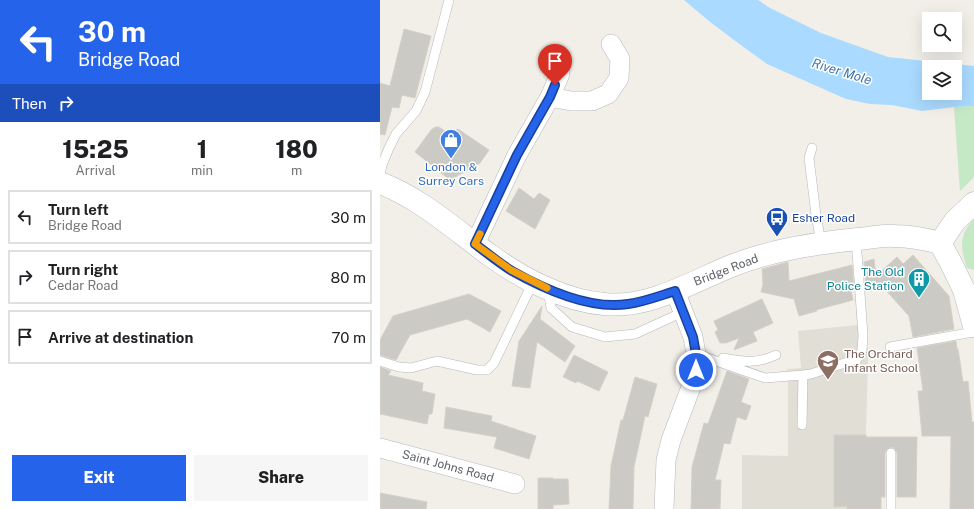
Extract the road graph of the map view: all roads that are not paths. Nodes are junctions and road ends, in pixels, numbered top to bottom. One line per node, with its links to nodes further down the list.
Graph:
1 (449, 0): 6 (lane)
2 (611, 44): 4 (street)
3 (560, 74): 4 (street)
4 (550, 97): 12 (street)
5 (812, 148): 10 (lane)
6 (380, 175)
7 (380, 183): 12 (main road, Bridge Road)
8 (974, 203): 11 (main road)
9 (856, 239): 10 (main road, Bridge Road); 11 (main road, Bridge Road); 22 (lane)
10 (821, 243): 14 (main road, Bridge Road)
11 (940, 243): 16 (main road)
12 (475, 244): 13 (main road, Bridge Road)
13 (540, 285): 14 (main road, Bridge Road); 15 (lane); 21 (lane)
14 (675, 291): 15 (street)
15 (683, 312): 19 (street)
16 (974, 326)
17 (974, 332): 18 (lane)
18 (890, 347)
19 (696, 354): 20 (lane); 22 (lane); 27 (street)
20 (776, 355)
21 (380, 361)
22 (803, 375): 23 (lane)
23 (802, 425)
24 (380, 448): 26 (street, Saint Johns Road)
25 (891, 453): 28 (lane)
26 (515, 484)
27 (664, 509)
28 (891, 509)

